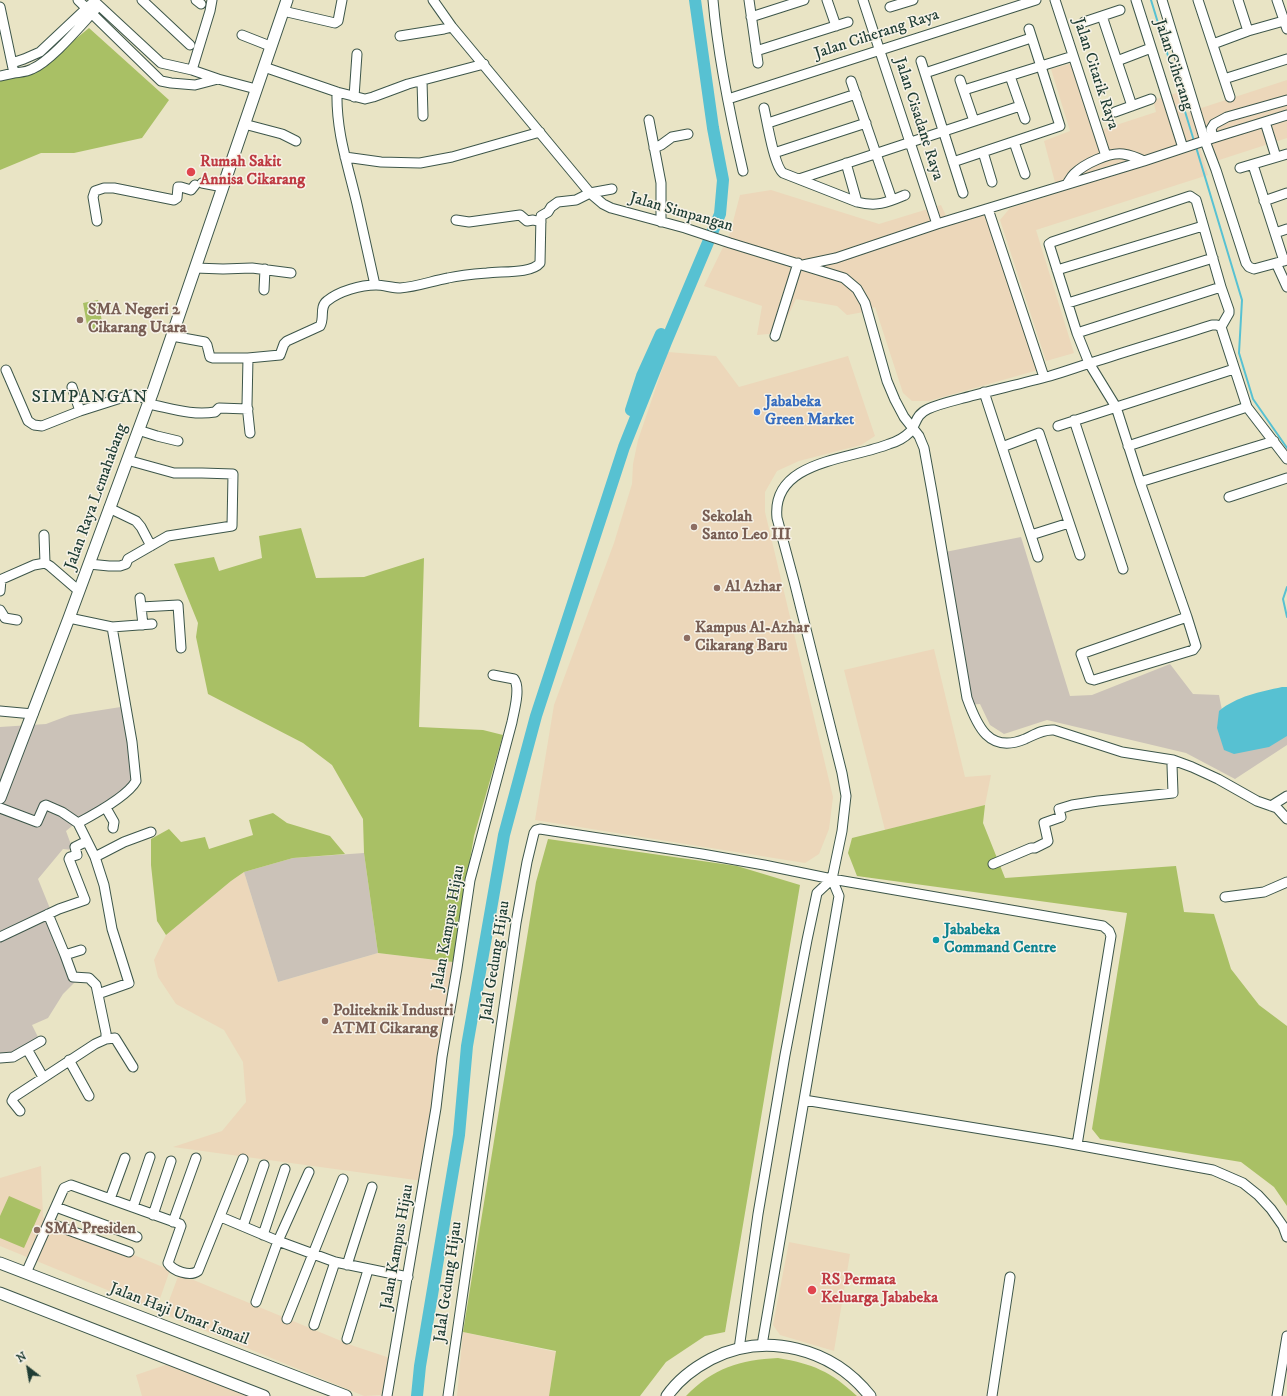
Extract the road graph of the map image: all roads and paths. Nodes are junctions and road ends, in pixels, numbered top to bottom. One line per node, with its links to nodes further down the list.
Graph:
1 (78, 0): 25 (street)
2 (142, 0): 37 (street)
3 (212, 0): 52 (street)
4 (342, 0): 21 (street)
5 (433, 0): 31 (street, Jalan Simpangan)
6 (713, 0): 68 (street)
7 (749, 0): 27 (street)
8 (804, 0): 27 (street)
9 (827, 0): 32 (street)
10 (863, 0): 40 (street, Jalan Cisadane Raya)
11 (913, 0): 20 (street)
12 (1036, 0): 40 (street, Jalan Ciherang Raya)
13 (1055, 0): 96 (street, Jalan Citarik Raya)
14 (1136, 0): 39 (street, Jalan Ciherang)
15 (1162, 0): 90 (street)
16 (1198, 0): 36 (street)
17 (1238, 0): 33 (street)
18 (1277, 0): 30 (street)
19 (96, 1): 25 (street); 52 (street)
20 (902, 2): 23 (street)
21 (285, 5): 38 (main road, Jalan Raya Lemahabang)
22 (0, 7): 47 (street)
23 (890, 7)
24 (1120, 10): 26 (street)
25 (89, 11): 47 (street); 53 (street); 57 (street)
26 (1102, 16): 29 (street); 46 (street)
27 (751, 17): 41 (street)
28 (848, 22): 32 (street)
29 (1084, 22)
30 (1286, 23): 33 (street)
31 (452, 26): 35 (street); 49 (street, Jalan Simpangan)
32 (836, 26): 41 (street)
33 (1248, 31): 36 (street)
34 (242, 35): 38 (street)
35 (400, 36)
36 (1213, 44): 58 (street)
37 (190, 45)
38 (270, 46): 51 (main road, Jalan Raya Lemahabang)
39 (1152, 48): 46 (street); 90 (street, Jalan Ciherang)
40 (880, 50): 68 (street, Jalan Ciherang Raya); 88 (street, Jalan Cisadane Raya)
41 (756, 51): 48 (street)
42 (357, 54): 67 (street)
43 (1070, 57): 50 (street)
44 (1287, 59): 58 (street)
45 (921, 61): 54 (street)
46 (1117, 61): 72 (street)
47 (12, 63): 53 (street)
48 (758, 63)
49 (484, 64): 60 (street); 85 (street, Jalan Simpangan)
50 (1040, 66): 54 (street); 56 (street); 89 (street)
51 (264, 67): 62 (main road, Jalan Raya Lemahabang); 64 (street)
52 (192, 70): 57 (street)
53 (14, 73): 55 (street)
54 (925, 73): 84 (street)
55 (0, 76)
56 (1010, 76): 63 (street); 71 (street)
57 (218, 79): 62 (street)
58 (1224, 79): 66 (street)
59 (960, 80): 63 (street)
60 (422, 81): 67 (street); 76 (street)
61 (852, 81): 65 (street)
62 (256, 89): 83 (main road, Jalan Raya Lemahabang)
63 (964, 90): 79 (street)
64 (337, 92): 67 (street); 97 (street)
65 (856, 94): 81 (street); 82 (street)
66 (1230, 96)
67 (354, 97)
68 (728, 99): 104 (street)
69 (1151, 99): 72 (street)
70 (1287, 100): 90 (street)
71 (1020, 106): 77 (street); 79 (street)
72 (1132, 106): 74 (street)
73 (764, 108): 81 (street)
74 (1114, 112)
75 (1287, 115): 80 (street)
76 (423, 116)
77 (1025, 119)
78 (649, 120): 91 (street)
79 (974, 121): 84 (street)
80 (1265, 122): 90 (street); 98 (street)
81 (768, 123): 93 (street)
82 (866, 123): 93 (street); 94 (street)
83 (244, 124): 87 (street); 109 (main road, Jalan Raya Lemahabang)
84 (943, 131): 88 (street); 101 (street)
85 (540, 132): 97 (street); 111 (street, Jalan Simpangan)
86 (688, 134): 91 (street)
87 (296, 140)
88 (910, 142): 94 (street); 123 (street, Jalan Cisadane Raya)
89 (1014, 142): 92 (street); 105 (street)
90 (1195, 142): 99 (street); 128 (street)
91 (654, 148): 122 (street)
92 (983, 152): 101 (street); 107 (street)
93 (774, 153): 106 (street)
94 (876, 153): 100 (street); 115 (street)
95 (1287, 154): 98 (street)
96 (1106, 156): 99 (street); 108 (street)
97 (345, 157): 134 (street)
98 (1276, 157): 102 (street)
99 (1144, 161): 108 (street)
100 (846, 162): 106 (street); 117 (street)
101 (953, 162): 112 (street)
102 (1253, 165): 103 (street); 116 (street)
103 (1240, 168)
104 (743, 171)
105 (1025, 174)
106 (799, 179): 117 (street)
107 (992, 182)
108 (1067, 184): 118 (street)
109 (223, 187): 120 (street); 130 (main road, Jalan Raya Lemahabang)
110 (612, 189): 111 (street)
111 (590, 193): 121 (street); 122 (street, Jalan Simpangan)
112 (963, 193)
113 (1287, 193): 116 (street)
114 (905, 195): 115 (street)
115 (892, 200): 117 (street)
116 (1264, 200): 126 (street)
117 (857, 202)
118 (988, 209): 123 (street); 147 (street)
119 (456, 220): 121 (street)
120 (97, 221)
121 (541, 222): 134 (street)
122 (661, 222): 129 (street, Jalan Simpangan)
123 (937, 224): 129 (street)
124 (1203, 226): 127 (street); 132 (street); 132 (street)
125 (1287, 229): 126 (street)
126 (1275, 234): 128 (street)
127 (1213, 258): 135 (street); 138 (street)
128 (1282, 261): 136 (street)
129 (801, 264): 142 (street); 157 (street, Jalan Simpangan)
130 (195, 268): 131 (street); 141 (main road, Jalan Raya Lemahabang)
131 (265, 269): 133 (street); 137 (street)
132 (1057, 270): 138 (street)
133 (291, 273)
134 (375, 285): 143 (street)
135 (1221, 287): 139 (street); 140 (street)
136 (1287, 287)
137 (264, 290)
138 (1068, 303): 140 (street)
139 (1221, 327): 144 (street); 145 (street)
140 (1077, 333): 144 (street)
141 (172, 336): 143 (street); 150 (main road, Jalan Raya Lemahabang)
142 (776, 336)
143 (248, 358): 153 (street)
144 (1089, 364): 147 (street); 151 (street)
145 (1234, 369): 151 (street); 152 (street)
146 (6, 370): 154 (street)
147 (1044, 377): 149 (street)
148 (72, 387): 154 (street)
149 (984, 392): 157 (street); 163 (street)
150 (149, 402): 153 (street); 154 (street); 158 (main road, Jalan Raya Lemahabang)
151 (1116, 407): 155 (street); 162 (street)
152 (1247, 407): 161 (street); 162 (street)
153 (248, 409): 159 (street)
154 (80, 411)
155 (1074, 420): 156 (street); 178 (street)
156 (1058, 426)
157 (913, 428): 193 (street, Jalan Simpangan); 206 (street)
158 (138, 430): 160 (street); 165 (main road, Jalan Raya Lemahabang)
159 (250, 433)
160 (178, 440)
161 (1274, 441): 164 (street); 167 (street)
162 (1128, 446): 167 (street)
163 (1002, 447): 170 (street); 172 (street)
164 (1287, 459)
165 (127, 460): 169 (main road, Jalan Raya Lemahabang); 173 (street)
166 (1287, 478): 168 (street)
167 (1140, 482): 183 (street)
168 (1229, 497)
169 (109, 508): 173 (street); 177 (main road, Jalan Raya Lemahabang)
170 (1069, 523): 172 (street); 174 (street)
171 (44, 535): 176 (street)
172 (1031, 535): 175 (street)
173 (151, 546): 177 (street)
174 (1080, 555)
175 (1038, 557)
176 (45, 563): 179 (street); 181 (street)
177 (89, 564): 181 (main road, Jalan Raya Lemahabang)
178 (1123, 569)
179 (0, 580): 180 (street)
180 (0, 591)
181 (79, 591): 184 (main road, Jalan Raya Lemahabang)
182 (0, 610): 185 (street)
183 (1187, 617): 183 (street)
184 (69, 618): 188 (street); 192 (main road, Jalan Raya Lemahabang)
185 (17, 620)
186 (152, 624): 187 (street)
187 (143, 625): 188 (street); 189 (street)
188 (112, 626): 198 (street)
189 (181, 648)
190 (493, 675): 255 (street, Jalan Kampus Hijau)
191 (0, 711): 192 (street)
192 (33, 714): 195 (main road, Jalan Raya Lemahabang)
193 (1173, 760): 196 (street, Jalan Simpangan); 205 (street)
194 (1287, 796): 196 (street)
195 (0, 798)
196 (1271, 806): 199 (street, Jalan Simpangan)
197 (0, 808): 200 (street)
198 (106, 808): 200 (street); 201 (street)
199 (1287, 819)
200 (78, 823): 203 (street)
201 (113, 828)
202 (151, 832): 204 (street)
203 (87, 841): 204 (street); 209 (street)
204 (95, 857): 213 (street)
205 (993, 864)
206 (832, 879): 222 (street); 224 (street); 263 (street); 267 (street, Jalal Gedung Hijau)
207 (1287, 882): 208 (street)
208 (1225, 897)
209 (48, 914): 210 (street); 212 (street)
210 (0, 937)
211 (81, 950): 212 (street)
212 (65, 954): 213 (street)
213 (98, 994): 214 (street)
214 (106, 1039): 218 (street); 219 (street)
215 (41, 1041): 216 (street)
216 (27, 1049): 217 (street); 220 (street)
217 (0, 1058)
218 (69, 1060): 220 (street); 221 (street)
219 (133, 1067)
220 (43, 1077): 223 (street)
221 (90, 1096)
222 (804, 1100): 224 (street); 262 (street)
223 (20, 1111)
224 (1077, 1145): 245 (street)
225 (150, 1157): 237 (street)
226 (125, 1158): 235 (street)
227 (196, 1158): 240 (street)
228 (243, 1159): 239 (street)
229 (171, 1161): 238 (street)
230 (264, 1165): 242 (street)
231 (285, 1170): 243 (street)
232 (309, 1172): 246 (street)
233 (343, 1179): 248 (street)
234 (372, 1187): 251 (street)
235 (110, 1199): 236 (street); 237 (street)
236 (56, 1207): 241 (street); 244 (street)
237 (133, 1207): 238 (street)
238 (153, 1214): 240 (street)
239 (221, 1217): 240 (street); 242 (street)
240 (173, 1222)
241 (49, 1223): 247 (street); 253 (street)
242 (243, 1226): 243 (street)
243 (263, 1235): 246 (street)
244 (137, 1237)
245 (1287, 1237)
246 (278, 1241): 248 (street); 257 (street)
247 (129, 1252)
248 (313, 1253): 250 (street); 258 (street)
249 (0, 1262): 253 (main road, Jalan Haji Umar Ismail)
250 (335, 1262): 251 (street); 259 (street)
251 (347, 1265): 252 (street)
252 (368, 1270): 255 (street); 261 (street)
253 (26, 1272): 265 (main road, Jalan Haji Umar Ismail)
254 (1010, 1277): 270 (street)
255 (408, 1278): 266 (street, Jalan Kampus Hijau)
256 (0, 1293): 264 (main road)
257 (256, 1302)
258 (287, 1319)
259 (314, 1325)
260 (1287, 1336): 271 (street)
261 (347, 1339)
262 (762, 1345): 263 (main road); 269 (main road)
263 (739, 1349): 268 (main road)
264 (264, 1396)
265 (346, 1396)
266 (387, 1396)
267 (448, 1396)
268 (667, 1396)
269 (870, 1396)
270 (992, 1396)
271 (1277, 1396)

